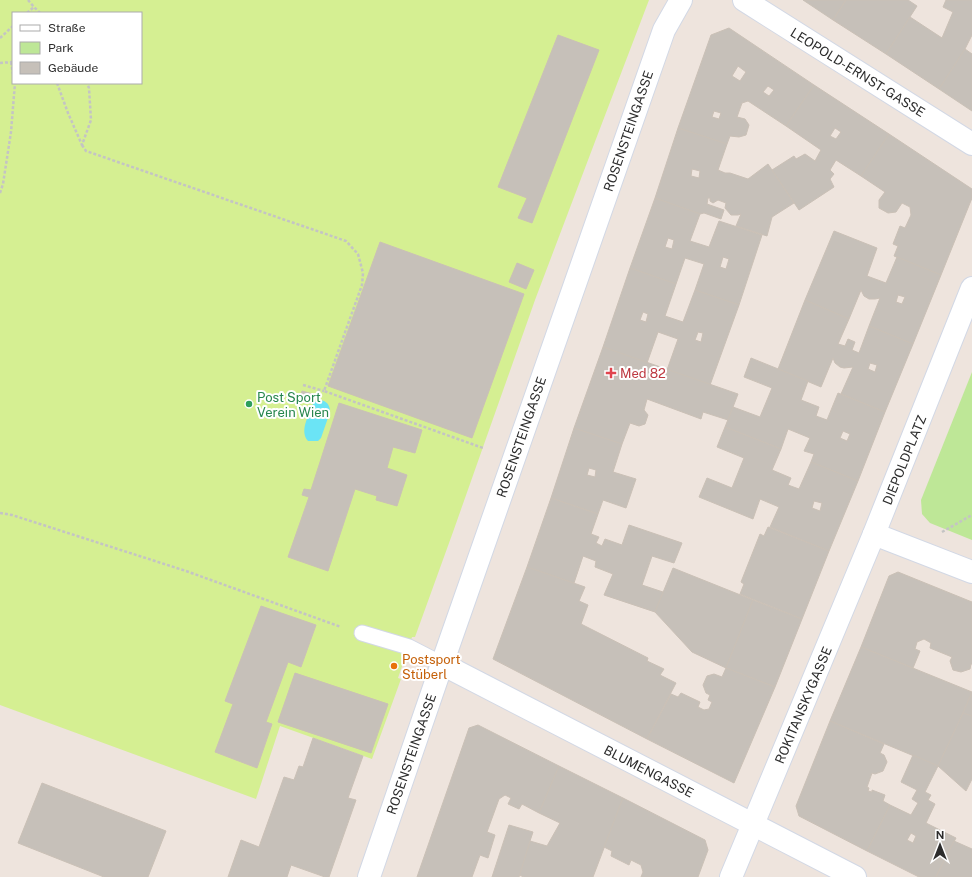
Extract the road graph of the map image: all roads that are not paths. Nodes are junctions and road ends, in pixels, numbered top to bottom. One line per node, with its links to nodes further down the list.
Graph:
1 (681, 0): 8 (street, ROSENSTEINGASSE)
2 (744, 0): 3 (street, LEOPOLD-ERNST-GASSE)
3 (972, 144)
4 (972, 288): 5 (street, DIEPOLDPLATZ)
5 (874, 534): 6 (street); 9 (street, ROKITANSKYGASSE)
6 (972, 572)
7 (362, 633): 8 (lane)
8 (442, 664): 9 (street, BLUMENGASSE); 10 (street, ROSENSTEINGASSE)
9 (753, 825): 11 (street, ROKITANSKYGASSE); 12 (street, BLUMENGASSE)
10 (369, 877)
11 (731, 877)
12 (855, 877)

